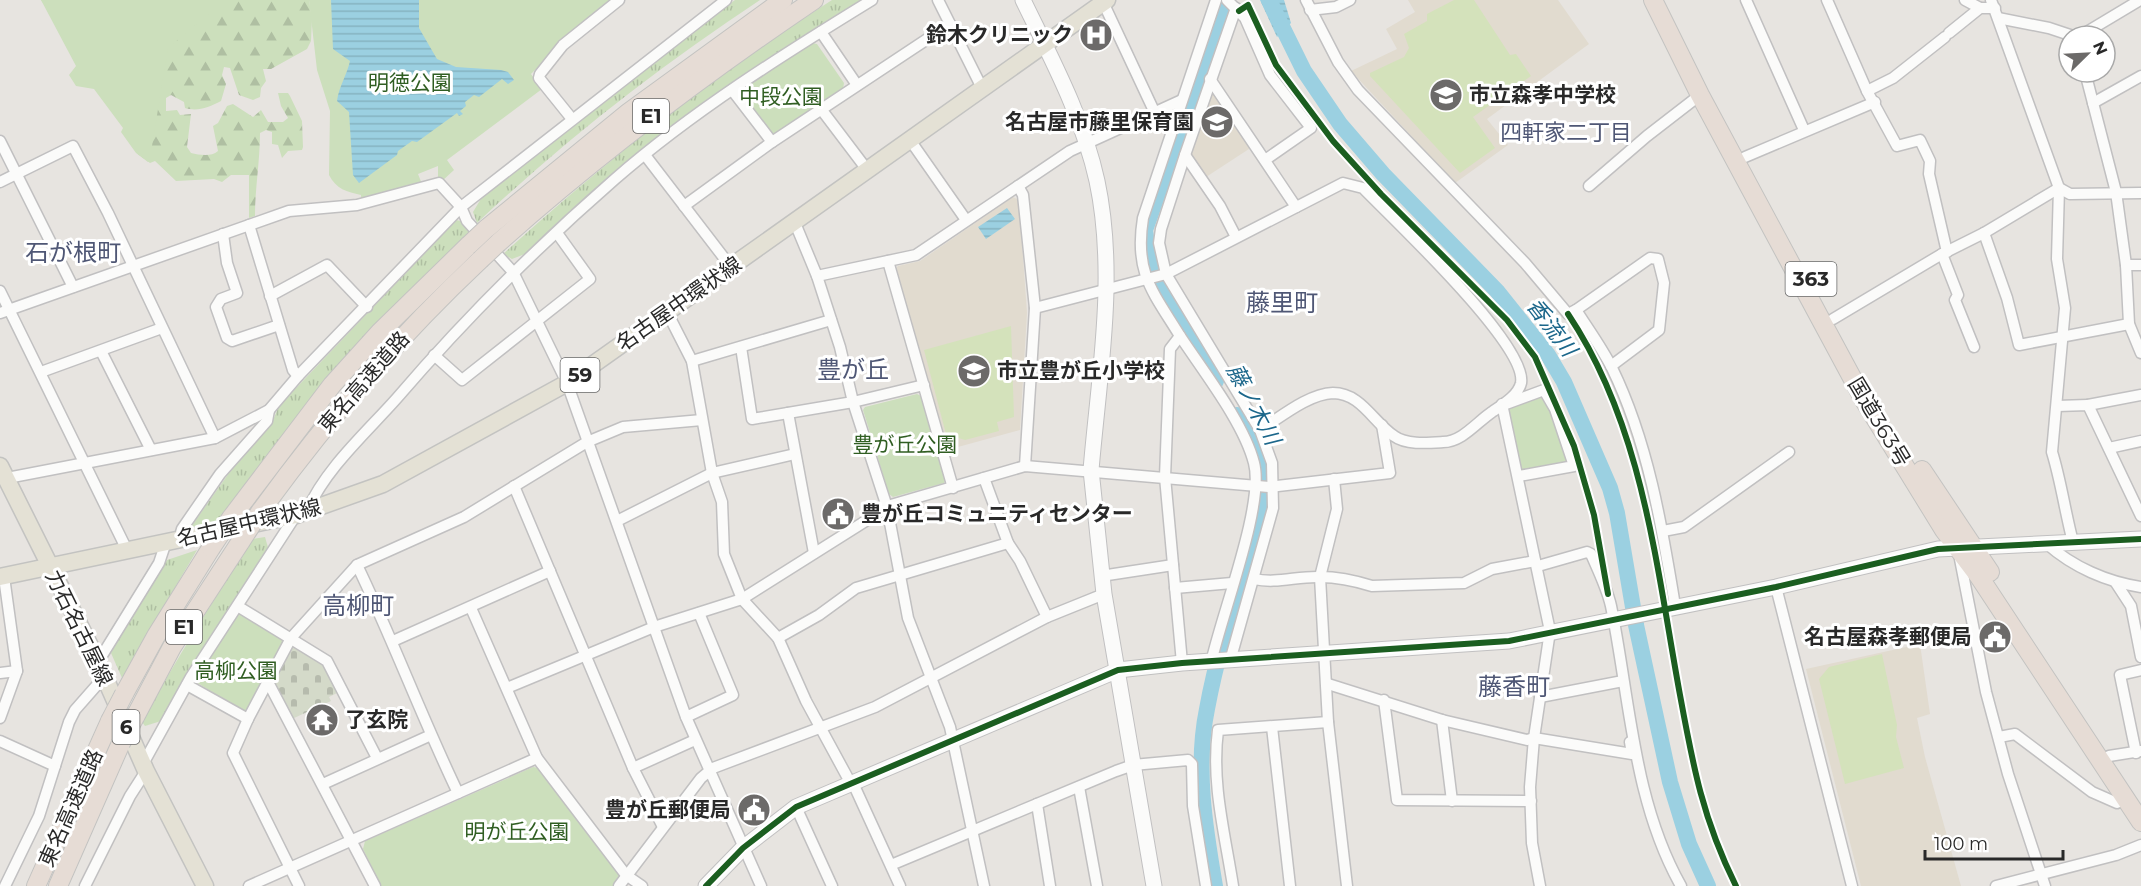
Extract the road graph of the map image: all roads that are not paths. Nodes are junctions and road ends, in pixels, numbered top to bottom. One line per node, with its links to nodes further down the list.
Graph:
1 (619, 0): 39 (street)
2 (726, 0): 39 (street)
3 (783, 0): 238 (highway, 東名高速道路 / E1, bridge)
4 (814, 0): 239 (highway, 東名高速道路 / E1, bridge)
5 (872, 0): 24 (street)
6 (938, 0): 21 (street)
7 (1023, 0): 25 (street)
8 (1216, 0): 34 (street)
9 (1350, 0): 18 (street)
10 (1653, 0): 33 (highway, 国道363号 / 363)
11 (1666, 0): 47 (highway, 国道363号 / 363)
12 (1746, 0): 40 (street)
13 (1827, 0): 32 (street)
14 (1965, 0): 19 (street)
15 (2140, 0): 22 (street)
16 (1104, 1): 25 (main road, 名古屋中環状線 / 59); 38 (street)
17 (1231, 3): 27 (street); 48 (street)
18 (1308, 5): 85 (street)
19 (1980, 8): 20 (street); 32 (street)
20 (1995, 9): 23 (street); 54 (street)
21 (950, 24): 29 (street); 31 (street)
22 (2100, 24)
23 (2057, 31)
24 (821, 32): 29 (street); 30 (street)
25 (1044, 45): 31 (main road, 名古屋中環状線 / 59); 44 (street)
26 (2141, 76): 36 (street)
27 (1210, 80): 45 (street); 48 (street)
28 (2088, 84): 36 (street)
29 (857, 85): 37 (street)
30 (732, 90): 43 (street); 46 (street)
31 (983, 90): 41 (main road, 名古屋中環状線 / 59)
32 (1867, 91): 35 (street)
33 (1700, 95): 53 (street); 145 (highway, 国道363号 / 363)
34 (1182, 100): 38 (street); 76 (street)
35 (1875, 102): 40 (street); 67 (street)
36 (2093, 103): 55 (street)
37 (820, 110): 43 (street); 49 (street)
38 (1155, 111): 44 (street)
39 (572, 118): 58 (street)
40 (1804, 130): 47 (street)
41 (910, 140): 49 (main road, 名古屋中環状線 / 59); 60 (street)
42 (0, 141): 50 (street)
43 (772, 142): 57 (street)
44 (1086, 143): 52 (street); 78 (street)
45 (1185, 154): 66 (street); 74 (street)
46 (645, 155): 57 (street); 63 (street)
47 (1745, 157): 86 (highway, 国道363号 / 363)
48 (1266, 160): 59 (street)
49 (868, 171): 61 (main road, 名古屋中環状線 / 59)
50 (15, 175): 51 (street); 71 (street); 77 (street)
51 (0, 182)
52 (1018, 186): 60 (street); 82 (street)
53 (1589, 186)
54 (2059, 188): 55 (street); 64 (street); 93 (street)
55 (2116, 192): 56 (street); 69 (street)
56 (2141, 193)
57 (684, 206): 72 (street)
58 (462, 207): 62 (street); 73 (street); 81 (street)
59 (1296, 207): 66 (street); 107 (street)
60 (966, 220): 68 (street)
61 (795, 222): 72 (main road, 名古屋中環状線 / 59); 75 (street)
62 (249, 225): 65 (street); 80 (street)
63 (556, 233): 73 (street); 87 (street)
64 (1984, 233): 67 (street); 93 (street)
65 (223, 234): 71 (street); 90 (street)
66 (1236, 237): 74 (street)
67 (1944, 253): 86 (street); 95 (street)
68 (888, 261): 75 (street); 104 (street)
69 (2126, 264): 70 (street); 89 (street)
70 (2141, 265)
71 (133, 266): 77 (street); 91 (street)
72 (731, 267): 84 (main road, 名古屋中環状線 / 59)
73 (513, 272): 87 (street); 98 (street)
74 (1165, 275): 76 (street); 114 (street)
75 (817, 276): 88 (street)
76 (1148, 280): 78 (street); 92 (street)
77 (73, 287): 83 (street)
78 (1105, 288): 82 (street); 124 (street)
79 (0, 291): 83 (street)
80 (270, 296): 81 (street); 90 (street)
81 (368, 307): 102 (street)
82 (1035, 308): 123 (street)
83 (5, 311): 101 (street)
84 (668, 312): 99 (street); 103 (main road, 名古屋中環状線 / 59)
85 (1572, 312): 100 (street); 100 (street)
86 (1833, 319): 145 (highway, 国道363号 / 363)
87 (538, 320): 98 (street); 103 (street)
88 (831, 320): 94 (street); 106 (street)
89 (2129, 324): 93 (street); 97 (street)
90 (279, 325): 102 (street)
91 (162, 328): 96 (street); 115 (street)
92 (1180, 336): 128 (street); 132 (street)
93 (2064, 336): 109 (street)
94 (741, 347): 99 (street); 111 (street)
95 (1974, 347)
96 (101, 351): 101 (street); 119 (street)
97 (2141, 353)
98 (434, 355): 136 (street)
99 (692, 362): 112 (street)
100 (1611, 366): 139 (street)
101 (41, 372): 122 (street)
102 (298, 376): 110 (street)
103 (567, 383): 117 (street); 136 (main road, 名古屋中環状線 / 59)
104 (924, 385): 106 (street); 133 (street)
105 (2141, 395): 108 (street)
106 (853, 402): 111 (street); 135 (street)
107 (1502, 405): 113 (street); 127 (street); 127 (street)
108 (2088, 405): 109 (street); 118 (street)
109 (2057, 406): 142 (street)
110 (269, 410): 115 (street); 141 (street)
111 (788, 413): 121 (street)
112 (702, 420): 117 (street); 125 (street)
113 (1382, 425): 114 (street); 130 (street)
114 (1260, 430): 132 (street)
115 (215, 438): 119 (street)
116 (2141, 441): 118 (street)
117 (587, 442): 131 (street); 138 (street)
118 (2109, 448): 134 (street)
119 (152, 450): 122 (street)
120 (1789, 452): 139 (street)
121 (795, 454): 125 (street); 147 (street)
122 (85, 464): 126 (street); 146 (street)
123 (1025, 466): 124 (street); 129 (street)
124 (1091, 470): 128 (street); 154 (street)
125 (712, 473): 138 (street); 164 (street)
126 (2, 475): 151 (main road, 力石名古屋線 / 6)
127 (1519, 476): 148 (street)
128 (1165, 477): 132 (street); 150 (street)
129 (984, 478): 133 (street); 143 (street)
130 (1334, 479): 132 (street); 156 (street)
131 (514, 486): 149 (street); 152 (street)
132 (1264, 486): 157 (street); 158 (street)
133 (953, 488): 135 (street)
134 (2138, 500): 137 (street)
135 (886, 507): 147 (street); 153 (street)
136 (302, 514): 141 (main road, 名古屋中環状線 / 59); 165 (street)
137 (2141, 516)
138 (617, 521): 171 (street)
139 (1662, 531): 167 (street)
140 (2141, 539): 142 (street)
141 (173, 541): 146 (main road, 名古屋中環状線 / 59); 182 (street)
142 (2073, 542): 144 (street)
143 (1008, 543): 153 (street); 169 (street)
144 (2047, 544): 145 (street); 159 (street)
145 (1965, 548): 160 (street); 204 (street); 212 (highway, 国道363号 / 363)
146 (127, 549): 151 (main road, 名古屋中環状線 / 59)
147 (814, 553): 164 (street)
148 (1537, 563): 156 (street); 170 (street); 172 (street)
149 (357, 565): 173 (street); 175 (street)
150 (1173, 565): 154 (street); 162 (street)
151 (49, 567): 155 (main road, 名古屋中環状線 / 59); 182 (main road, 力石名古屋線 / 6)
152 (550, 571): 166 (street); 176 (street)
153 (900, 575): 174 (street); 187 (street)
154 (1101, 576): 163 (street)
155 (2, 577): 185 (street)
156 (1320, 577): 157 (street); 177 (street)
157 (1254, 579): 179 (street)
158 (1232, 583): 162 (street); 181 (street)
159 (2115, 583): 161 (street); 178 (street)
160 (1776, 587): 167 (street); 261 (street)
161 (2141, 587)
162 (1175, 588): 180 (street)
163 (1104, 594): 169 (street); 183 (street)
164 (742, 599): 168 (street); 174 (street)
165 (239, 607): 173 (street); 191 (street)
166 (471, 608): 175 (street); 192 (street)
167 (1667, 608): 170 (street)
168 (699, 613): 171 (street); 196 (street)
169 (1047, 617): 187 (street)
170 (1614, 619): 172 (street); 188 (street)
171 (654, 627): 176 (street); 196 (street)
172 (1550, 632): 177 (street); 193 (street)
173 (291, 638): 189 (street); 210 (street)
174 (778, 638): 202 (street)
175 (393, 641): 203 (street)
176 (584, 654): 192 (street); 216 (street)
177 (1326, 654): 179 (street); 190 (street)
178 (2141, 657)
179 (1230, 661): 181 (street)
180 (1182, 663): 181 (street); 183 (street)
181 (1211, 663)
182 (101, 670): 214 (street); 215 (main road, 力石名古屋線 / 6)
183 (1118, 670): 206 (street); 213 (street)
184 (2141, 670): 209 (street)
185 (17, 671): 186 (street); 197 (street)
186 (0, 673)
187 (932, 678): 202 (street); 206 (street)
188 (1623, 681): 193 (street); 194 (street)
189 (268, 682): 198 (street); 219 (street)
190 (1328, 684): 195 (street); 200 (street)
191 (187, 685): 198 (street); 215 (street)
192 (507, 688): 211 (street)
193 (1540, 697): 205 (street)
194 (1628, 698): 205 (street); 260 (street)
195 (1384, 700): 199 (street); 222 (street)
196 (686, 717): 207 (street)
197 (0, 718)
198 (248, 719): 234 (street)
199 (1442, 720): 205 (street); 222 (street)
200 (1328, 722): 201 (street); 258 (street)
201 (1272, 727): 256 (street); 257 (street)
202 (821, 728): 217 (street); 218 (street)
203 (431, 735): 210 (street); 221 (street)
204 (1999, 737): 224 (street); 236 (street)
205 (1534, 738): 223 (street)
206 (951, 739): 218 (street); 229 (street)
207 (695, 740): 216 (street); 217 (street)
208 (0, 741): 214 (street)
209 (2139, 752): 212 (street)
210 (377, 758): 219 (street)
211 (537, 759): 221 (street); 235 (street)
212 (2105, 759): 224 (highway, 国道363号 / 363)
213 (1132, 765): 220 (street); 254 (street); 255 (street)
214 (55, 766): 237 (street)
215 (144, 767): 240 (street); 241 (main road, 力石名古屋線 / 6)
216 (633, 768): 228 (street)
217 (708, 772): 228 (street); 232 (street)
218 (851, 782): 226 (street); 233 (street)
219 (322, 784): 230 (street)
220 (1079, 788): 225 (street); 253 (street)
221 (458, 793): 230 (street)
222 (1452, 801): 223 (street)
223 (1531, 801): 259 (street)
224 (2133, 802): 227 (highway, 国道363号 / 363)
225 (1037, 804): 229 (street); 252 (street)
226 (796, 807): 232 (street); 249 (street)
227 (2141, 822)
228 (663, 827): 235 (street)
229 (974, 830): 233 (street); 251 (street)
230 (353, 841): 234 (street); 244 (street)
231 (2141, 846): 236 (street)
232 (743, 848): 247 (street); 248 (street)
233 (891, 865): 250 (street)
234 (290, 868): 242 (street); 243 (street)
235 (626, 875): 245 (street); 246 (street)
236 (2042, 875): 262 (street); 263 (street)
237 (6, 886)
238 (36, 886)
239 (58, 886)
240 (85, 886)
241 (205, 886)
242 (249, 886)
243 (299, 886)
244 (375, 886)
245 (619, 886)
246 (642, 886)
247 (706, 886)
248 (760, 886)
249 (832, 886)
250 (900, 886)
251 (984, 886)
252 (1050, 886)
253 (1097, 886)
254 (1154, 886)
255 (1206, 886)
256 (1233, 886)
257 (1290, 886)
258 (1347, 886)
259 (1540, 886)
260 (1681, 886)
261 (1852, 886)
262 (1996, 886)
263 (2045, 886)

